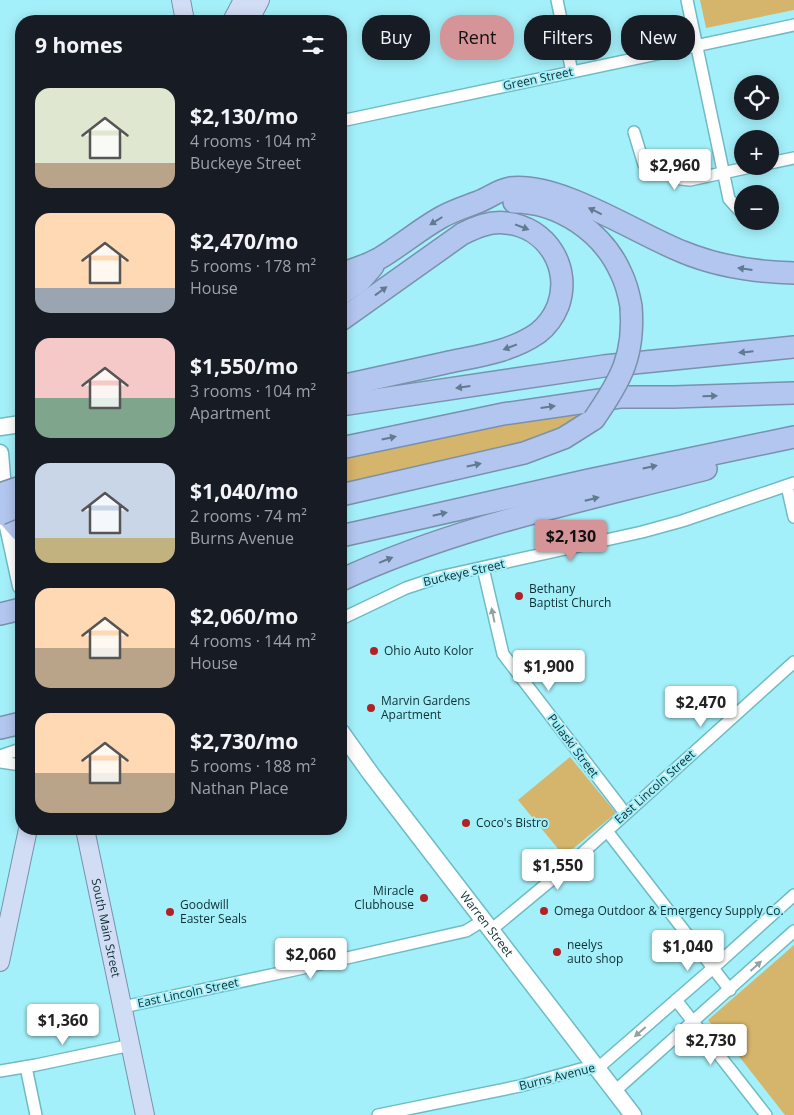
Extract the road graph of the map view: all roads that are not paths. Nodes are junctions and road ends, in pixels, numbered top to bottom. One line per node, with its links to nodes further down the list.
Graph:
1 (181, 0): 6 (main road)
2 (243, 0): 7 (main road)
3 (260, 0): 8 (main road)
4 (557, 0): 11 (street)
5 (687, 0): 10 (street)
6 (184, 15)
7 (235, 15)
8 (252, 15)
9 (794, 24): 10 (street, Green Street)
10 (696, 45): 11 (street, Green Street); 17 (street)
11 (572, 72): 12 (street, Green Street)
12 (347, 120)
13 (634, 132): 17 (street)
14 (794, 158): 15 (street)
15 (779, 161)
16 (734, 171): 17 (street)
17 (723, 173): 19 (street)
18 (481, 201): 20 (highway, one-way to 20); 22 (highway, one-way to 18); 35 (highway, one-way to 18, bridge)
19 (734, 204)
20 (380, 258): 21 (highway); 23 (highway)
21 (347, 272)
22 (794, 273)
23 (347, 290)
24 (347, 316): 26 (highway, one-way to 26)
25 (793, 346): 28 (highway, one-way to 28)
26 (347, 385)
27 (794, 393): 32 (highway, one-way to 27)
28 (347, 404)
29 (15, 425): 30 (street)
30 (0, 427)
31 (788, 438): 40 (highway, one-way to 31); 43 (highway, one-way to 31)
32 (347, 447)
33 (0, 453): 37 (street)
34 (790, 485): 38 (street); 42 (street, Buckeye Street)
35 (347, 494)
36 (15, 495): 37 (highway, bridge)
37 (6, 506): 39 (highway); 41 (street)
38 (794, 517)
39 (15, 521)
40 (347, 535)
41 (15, 554)
42 (483, 568): 48 (street, Buckeye Street); 55 (street, Pulaski Street, one-way to 42)
43 (347, 577)
44 (15, 598): 45 (highway)
45 (0, 601)
46 (15, 610): 47 (highway)
47 (0, 614)
48 (347, 617)
49 (794, 662): 55 (street, East Lincoln Street)
50 (347, 740): 60 (street, Warren Street)
51 (15, 751): 52 (street)
52 (0, 756)
53 (0, 762): 54 (street)
54 (15, 765)
55 (625, 813): 56 (street, East Lincoln Street)
56 (607, 831): 60 (street, East Lincoln Street); 64 (street)
57 (27, 835): 62 (main road)
58 (86, 835): 67 (main road, South Main Street)
59 (794, 895): 64 (street, Burns Avenue)
60 (488, 925): 67 (street, East Lincoln Street); 71 (street, Warren Street)
61 (794, 931): 65 (street, one-way to 61)
62 (2, 942): 63 (main road)
63 (0, 962)
64 (713, 968): 65 (street); 66 (street, Burns Avenue)
65 (730, 990): 68 (street)
66 (676, 1000): 68 (street); 71 (street, Burns Avenue, one-way to 71)
67 (123, 1006): 69 (main road, South Main Street)
68 (693, 1021): 73 (street); 78 (street)
69 (131, 1045): 70 (street); 75 (main road, South Main Street)
70 (26, 1067): 72 (street); 74 (street)
71 (598, 1068): 73 (street, Warren Street); 76 (street, Burns Avenue)
72 (0, 1071)
73 (615, 1091): 77 (street, Warren Street)
74 (36, 1115)
75 (145, 1115)
76 (378, 1115)
77 (633, 1115)
78 (766, 1115)

